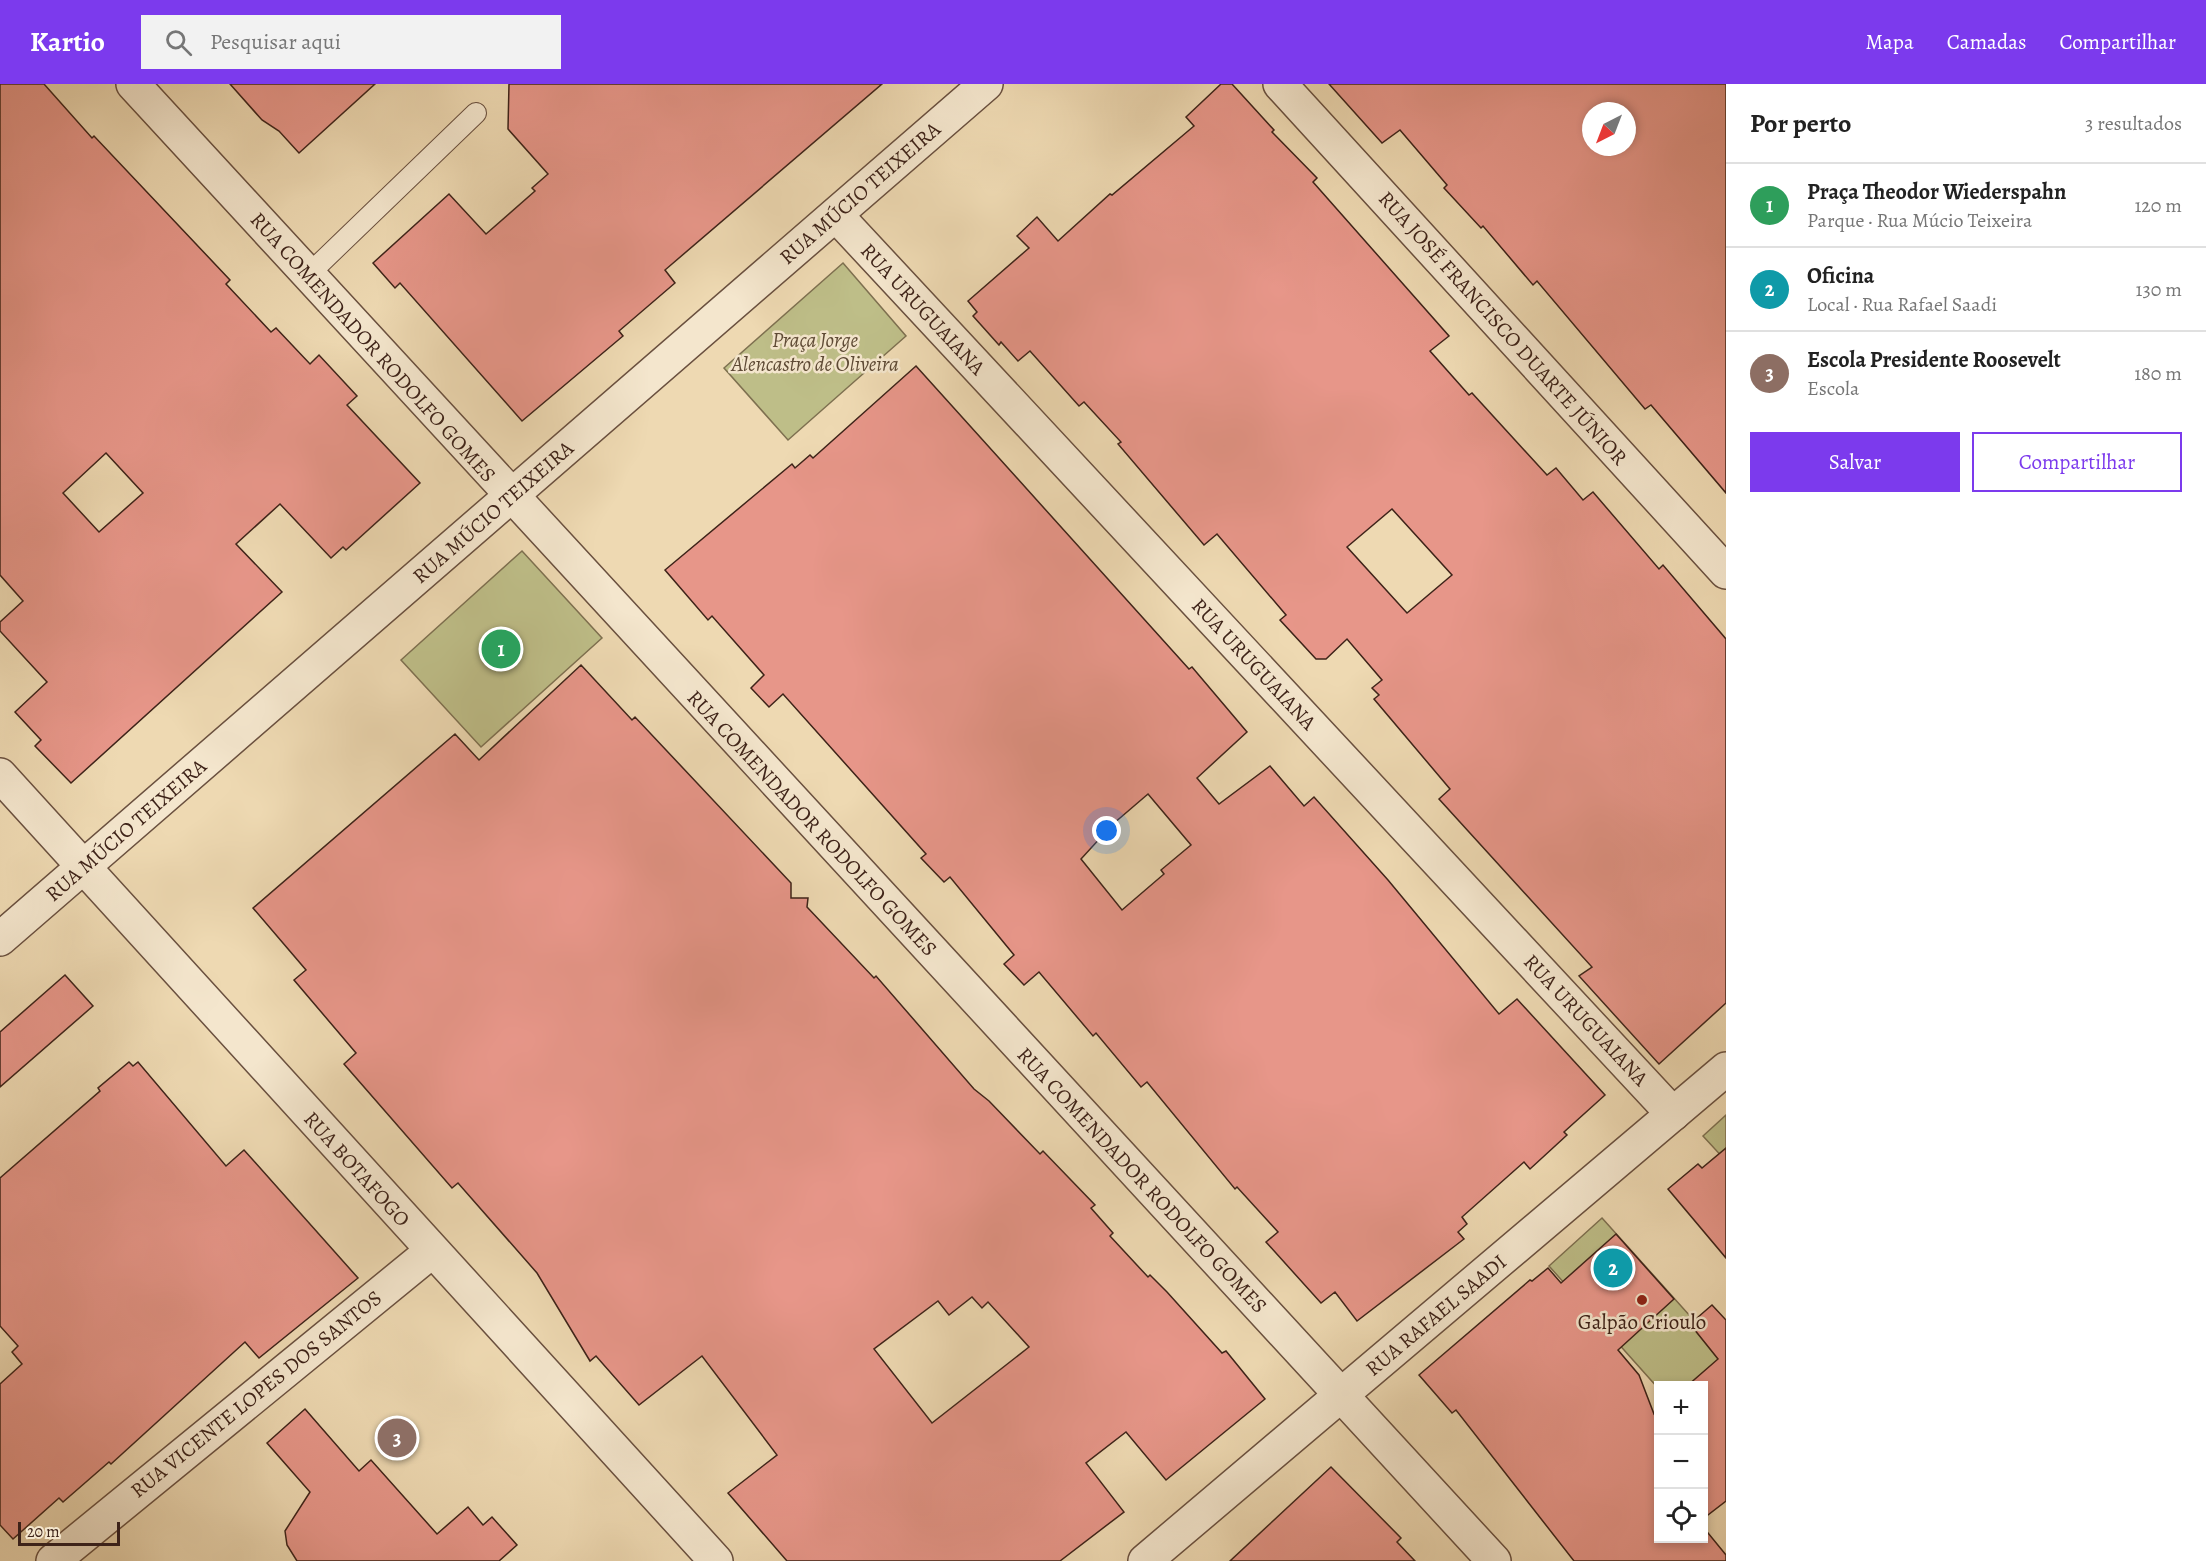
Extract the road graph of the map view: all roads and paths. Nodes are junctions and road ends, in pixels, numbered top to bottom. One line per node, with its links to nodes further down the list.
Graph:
1 (133, 84): 6 (street, RUA COMENDADOR RODOLFO GOMES)
2 (986, 84): 5 (street, RUA MÚCIO TEIXEIRA)
3 (1281, 84): 8 (street, RUA JOSÉ FRANCISCO DUARTE JÚNIOR)
4 (476, 113): 6 (lane)
5 (836, 215): 7 (street, RUA MÚCIO TEIXEIRA); 13 (street, RUA URUGUAIANA)
6 (308, 276): 7 (street, RUA COMENDADOR RODOLFO GOMES)
7 (511, 497): 10 (street, RUA MÚCIO TEIXEIRA); 15 (street, RUA COMENDADOR RODOLFO GOMES)
8 (1726, 572)
9 (0, 775): 10 (street, RUA BOTAFOGO)
10 (84, 867): 11 (street, RUA MÚCIO TEIXEIRA); 14 (street, RUA BOTAFOGO)
11 (0, 939)
12 (1726, 1069): 13 (street, RUA RAFAEL SAADI)
13 (1673, 1114): 15 (street, RUA RAFAEL SAADI)
14 (432, 1251): 16 (street, RUA VICENTE LOPES DOS SANTOS); 17 (street, RUA BOTAFOGO)
15 (1341, 1395): 18 (street, RUA RAFAEL SAADI); 19 (street, RUA COMENDADOR RODOLFO GOMES)
16 (53, 1561)
17 (716, 1561)
18 (1145, 1561)
19 (1494, 1561)

